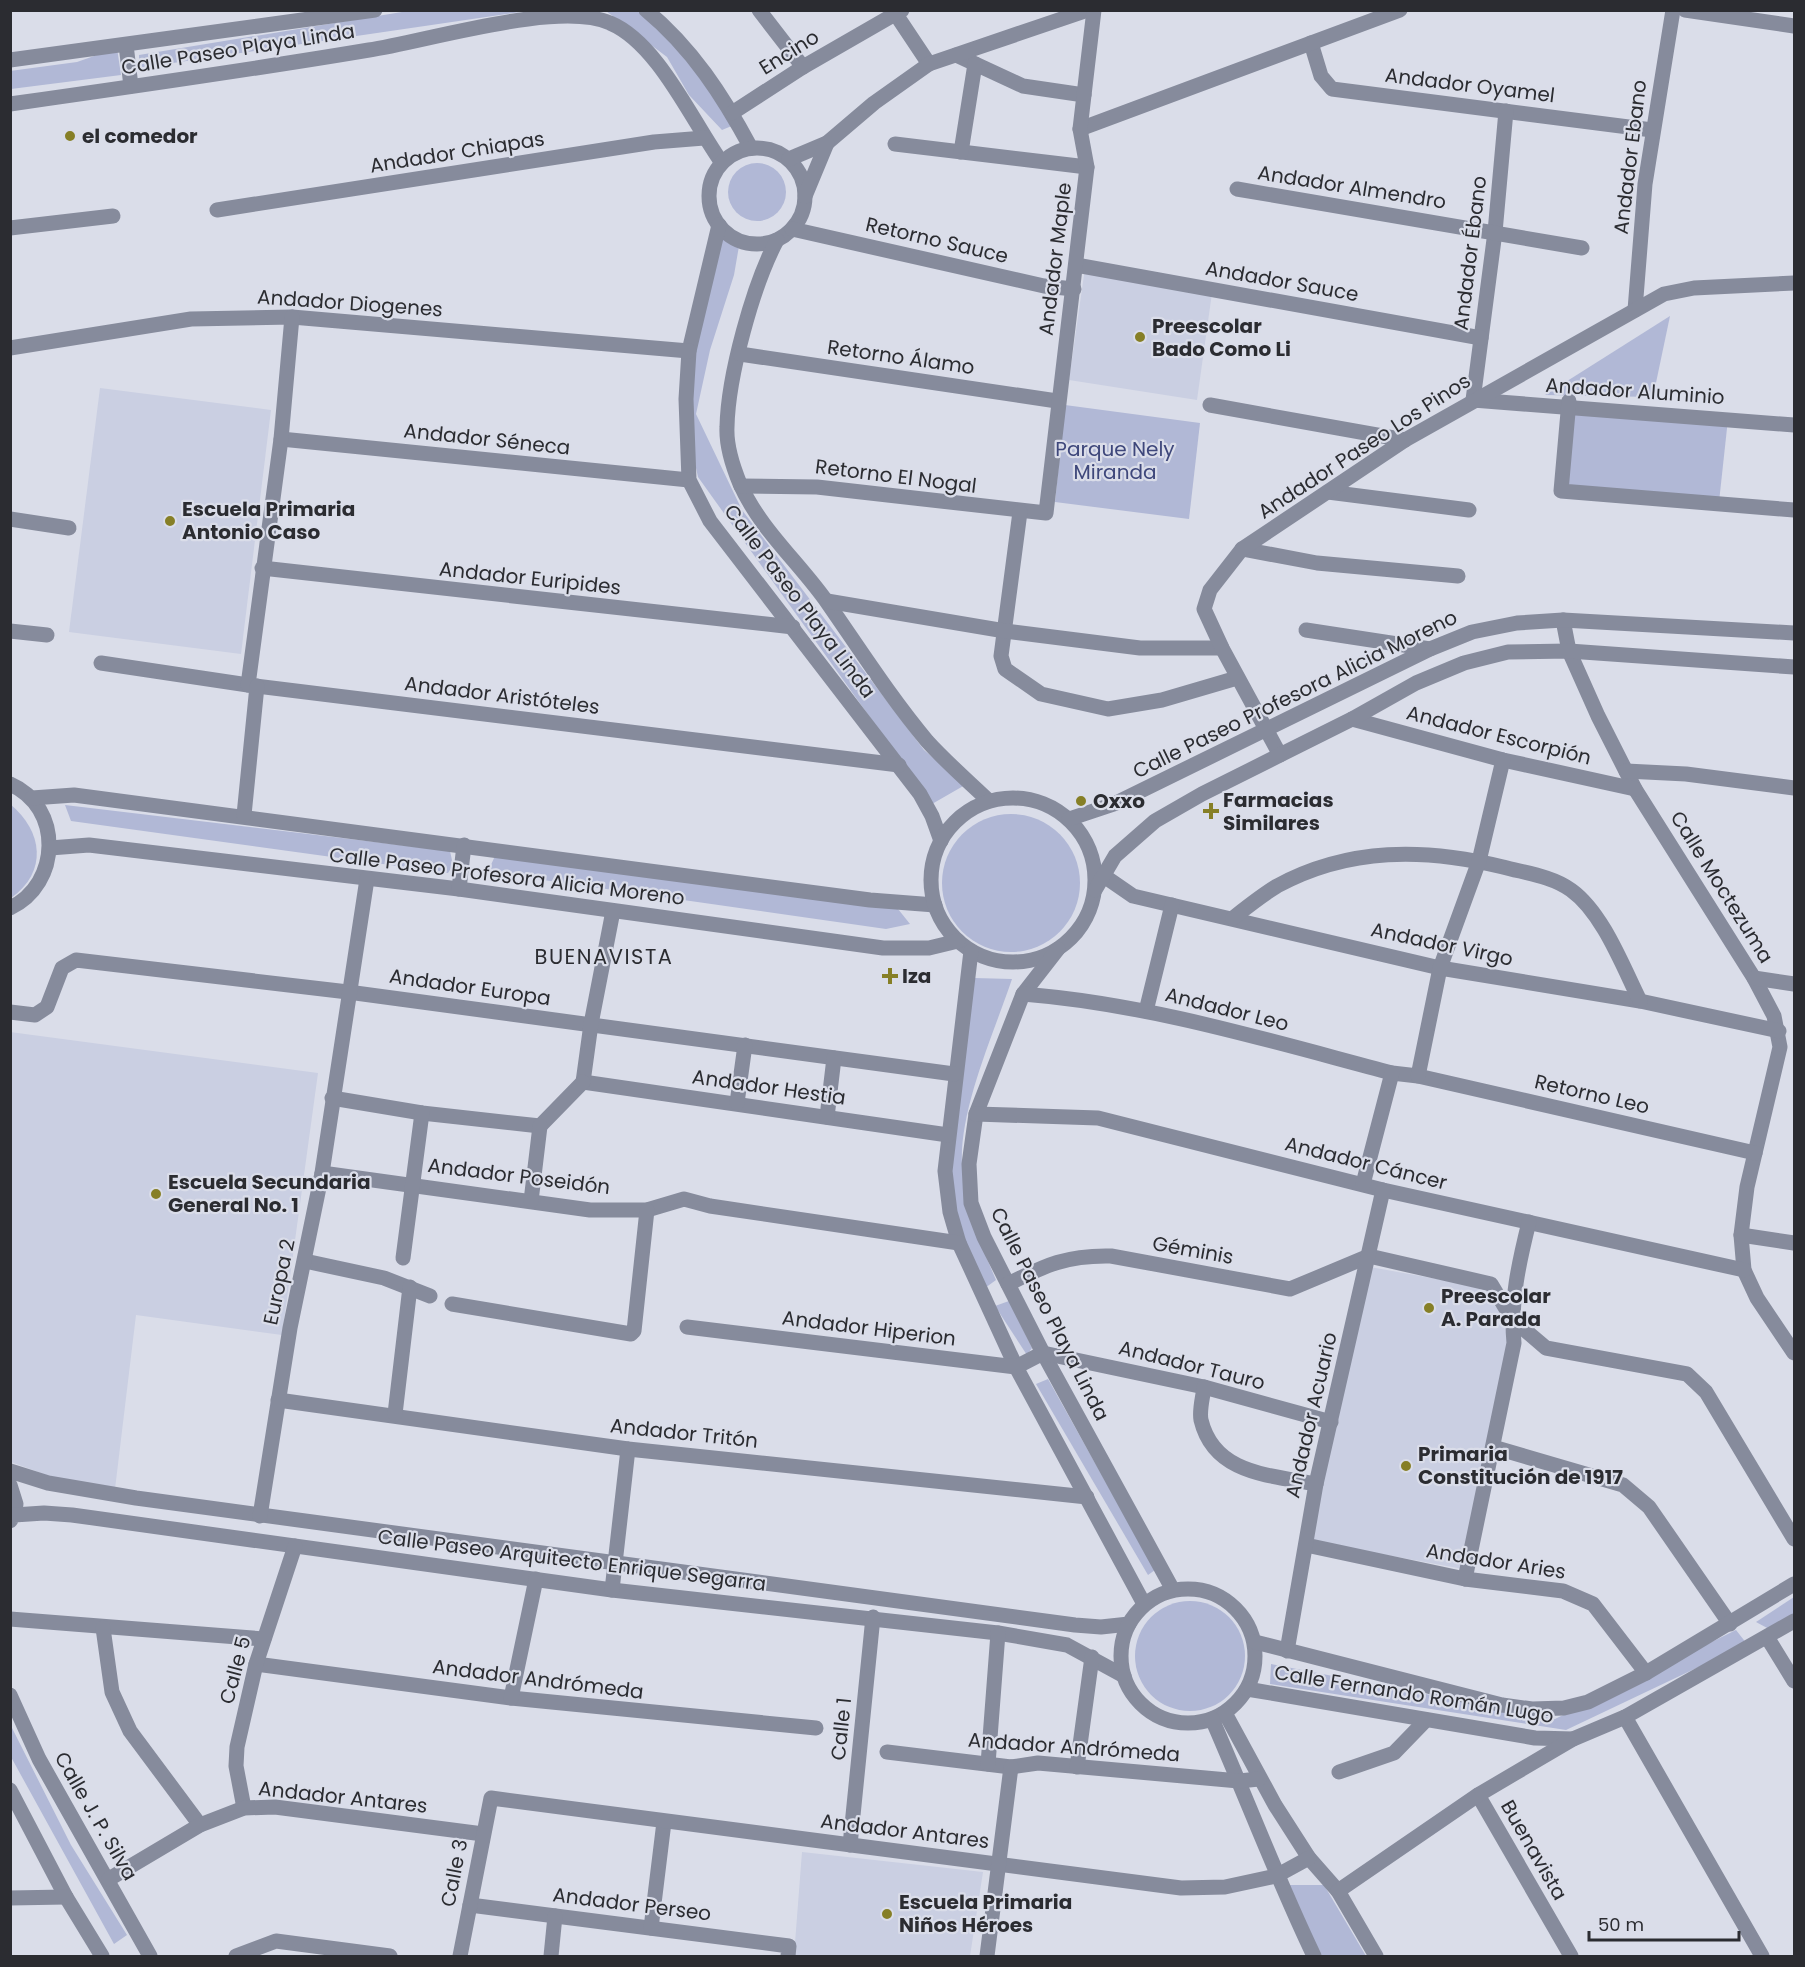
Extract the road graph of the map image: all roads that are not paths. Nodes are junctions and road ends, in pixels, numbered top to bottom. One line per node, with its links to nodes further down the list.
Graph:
1 (375, 10): 12 (street, Calle Paseo Playa Linda)
2 (646, 10): 22 (street)
3 (759, 10): 17 (street)
4 (1088, 10): 13 (street)
5 (1094, 10): 19 (street, Andador Maple)
6 (1400, 10): 11 (street)
7 (1673, 10): 24 (street, Andador Ebano)
8 (1685, 10): 10 (street)
9 (897, 12): 15 (street); 17 (street, Encino)
10 (1794, 26)
11 (1311, 44): 21 (street, Andador Oyamel); 23 (street)
12 (126, 45): 14 (street, Calle Paseo Playa Linda); 18 (street)
13 (957, 55): 15 (street); 16 (street)
14 (10, 60)
15 (929, 64): 26 (street)
16 (975, 64): 19 (street); 29 (street)
17 (803, 67): 22 (street, Encino)
18 (131, 86): 20 (street, Calle Paseo Playa Linda); 25 (street, Calle Paseo Playa Linda)
19 (1084, 95): 23 (street, Andador Maple)
20 (10, 104)
21 (1506, 111): 24 (street, Andador Oyamel); 40 (street, Andador Ébano)
22 (732, 113): 28 (street)
23 (1080, 129): 32 (street, Andador Maple)
24 (1652, 129): 46 (street, Andador Ebano)
25 (704, 138): 31 (street, Calle Paseo Playa Linda); 35 (street, Andador Chiapas)
26 (828, 143): 30 (street); 34 (street)
27 (895, 144): 29 (street)
28 (751, 148): 30 (street); 31 (street)
29 (961, 152): 32 (street)
30 (789, 159): 34 (street)
31 (722, 163): 37 (street)
32 (1087, 167): 43 (street, Andador Maple)
33 (1237, 189): 40 (street, Andador Almendro)
34 (805, 196): 39 (street)
35 (217, 210)
36 (113, 216): 38 (street)
37 (719, 225): 41 (street); 50 (street, Calle Paseo Playa Linda)
38 (10, 228)
39 (792, 229): 41 (street); 45 (street, Retorno Sauce)
40 (1495, 232): 42 (street, Andador Almendro); 48 (street, Andador Ébano)
41 (777, 240): 51 (street, Calle Paseo Playa Linda)
42 (1582, 248)
43 (1076, 265): 45 (street, Andador Maple); 48 (street, Andador Sauce)
44 (1794, 283): 46 (street, Andador Paseo Los Pinos)
45 (1074, 289): 53 (street, Andador Maple)
46 (1635, 310): 52 (street, Andador Paseo Los Pinos)
47 (292, 317): 49 (street, Andador Diogenes); 50 (street, Andador Diogenes); 57 (street)
48 (1481, 338): 52 (street, Andador Ébano)
49 (10, 348)
50 (689, 351): 59 (street, Calle Paseo Playa Linda)
51 (740, 354): 53 (street, Retorno Álamo); 60 (street, Calle Paseo Playa Linda)
52 (1473, 400): 54 (street, Andador Aluminio); 58 (street, Andador Paseo Los Pinos)
53 (1057, 401): 65 (street, Andador Maple)
54 (1569, 404): 56 (street, Andador Aluminio); 63 (street)
55 (1210, 405): 58 (street)
56 (1794, 425)
57 (281, 439): 59 (street, Andador Séneca); 69 (street)
58 (1405, 440): 61 (street, Andador Paseo Los Pinos)
59 (689, 480): 73 (street, Calle Paseo Playa Linda)
60 (741, 486): 64 (street, Retorno El Nogal); 71 (street, Calle Paseo Playa Linda)
61 (1328, 492): 62 (street); 68 (street, Andador Paseo Los Pinos)
62 (1469, 510)
63 (1794, 510)
64 (1020, 512): 65 (street, Retorno El Nogal); 76 (street)
65 (1046, 513)
66 (10, 519): 67 (street)
67 (69, 528)
68 (1242, 549): 70 (street); 79 (street, Andador Paseo Los Pinos)
69 (262, 568): 73 (street, Andador Euripides); 85 (street)
70 (1458, 576)
71 (827, 602): 76 (street); 96 (street, Calle Paseo Playa Linda)
72 (1563, 620): 77 (street, Calle Paseo Profesora Alicia Moreno); 80 (street, Calle Paseo Profesora Alicia Moreno); 81 (street, Calle Moctezuma)
73 (793, 627): 90 (street, Calle Paseo Playa Linda)
74 (1306, 630): 80 (street)
75 (10, 631): 78 (street)
76 (1005, 631): 79 (street); 84 (street)
77 (1794, 633)
78 (47, 635)
79 (1222, 648): 84 (street, Andador Paseo Los Pinos)
80 (1430, 649): 87 (street, Calle Paseo Profesora Alicia Moreno)
81 (1569, 651): 83 (street); 86 (street); 91 (street, Calle Moctezuma)
82 (101, 663): 85 (street, Andador Aristóteles)
83 (1794, 667)
84 (1238, 678): 87 (street, Andador Paseo Los Pinos)
85 (253, 685): 90 (street, Andador Aristóteles); 97 (street)
86 (1352, 719): 88 (street); 89 (street, Andador Escorpión)
87 (1268, 730): 88 (street, Andador Paseo Los Pinos); 98 (street, Calle Paseo Profesora Alicia Moreno)
88 (1280, 754): 103 (street)
89 (1503, 760): 94 (street, Andador Escorpión); 102 (street)
90 (899, 765): 99 (street, Calle Paseo Playa Linda)
91 (1626, 771): 93 (street); 94 (street, Calle Moctezuma)
92 (10, 784): 95 (street)
93 (1794, 788)
94 (1635, 789): 116 (street, Calle Moctezuma)
95 (32, 798): 97 (street, Calle Paseo Profesora Alicia Moreno); 101 (street)
96 (989, 801): 98 (street); 99 (street)
97 (244, 815): 100 (street, Calle Paseo Profesora Alicia Moreno)
98 (1069, 819): 106 (street)
99 (941, 841): 107 (street)
100 (464, 845): 105 (street); 107 (street, Calle Paseo Profesora Alicia Moreno)
101 (50, 848): 104 (street, Calle Paseo Profesora Alicia Moreno); 109 (street)
102 (1479, 861): 111 (street); 115 (street); 120 (street)
103 (1104, 876): 106 (street); 108 (street, Andador Virgo)
104 (366, 879): 105 (street, Calle Paseo Profesora Alicia Moreno); 118 (street, Europa 2)
105 (459, 889): 110 (street, Calle Paseo Profesora Alicia Moreno)
106 (1095, 890): 113 (street)
107 (935, 905): 112 (street)
108 (1172, 905): 111 (street, Andador Virgo); 121 (street)
109 (10, 908)
110 (613, 911): 112 (street, Calle Paseo Profesora Alicia Moreno); 123 (street)
111 (1233, 918): 115 (street, Andador Virgo)
112 (958, 941): 114 (street)
113 (1058, 949): 114 (street); 119 (street, Calle Paseo Playa Linda)
114 (971, 951): 128 (street)
115 (1440, 968): 120 (street, Andador Virgo); 129 (street)
116 (1754, 978): 117 (street); 124 (street, Calle Moctezuma)
117 (1794, 984)
118 (348, 992): 122 (street, Andador Europa); 123 (street, Andador Europa); 131 (street, Europa 2)
119 (1023, 994): 121 (street, Andador Leo); 134 (street, Calle Paseo Playa Linda)
120 (1640, 1001): 124 (street, Andador Virgo)
121 (1146, 1011): 127 (street, Andador Leo)
122 (10, 1012)
123 (591, 1024): 125 (street, Andador Europa); 130 (street)
124 (1779, 1031): 138 (street, Calle Moctezuma)
125 (745, 1045): 126 (street, Andador Europa); 132 (street)
126 (834, 1058): 128 (street, Andador Europa); 135 (street)
127 (1392, 1073): 129 (street, Andador Leo); 141 (street)
128 (954, 1074): 137 (street)
129 (1418, 1076): 138 (street, Retorno Leo)
130 (583, 1082): 132 (street, Andador Hestia); 136 (street)
131 (332, 1098): 133 (street); 139 (street, Europa 2)
132 (737, 1103): 135 (street, Andador Hestia)
133 (422, 1113): 136 (street); 140 (street)
134 (976, 1114): 141 (street, Andador Cáncer); 153 (street, Calle Paseo Playa Linda)
135 (827, 1117): 137 (street, Andador Hestia)
136 (540, 1126): 143 (street)
137 (948, 1135): 147 (street)
138 (1755, 1153): 146 (street, Calle Moctezuma)
139 (322, 1173): 140 (street, Andador Poseidón); 151 (street, Europa 2)
140 (413, 1184): 143 (street, Andador Poseidón); 150 (street)
141 (1363, 1184): 142 (street, Andador Cáncer)
142 (1383, 1190): 145 (street, Andador Cáncer); 149 (street, Andador Acuario)
143 (531, 1201): 144 (street, Andador Poseidón)
144 (647, 1210): 147 (street, Andador Poseidón); 156 (street)
145 (1529, 1222): 152 (street, Andador Cáncer); 157 (street)
146 (1741, 1235): 148 (street); 152 (street, Calle Moctezuma)
147 (959, 1243): 161 (street)
148 (1794, 1243)
149 (1369, 1256): 153 (street, Géminis); 157 (street); 165 (street, Andador Acuario)
150 (403, 1258)
151 (305, 1261): 154 (street); 163 (street, Europa 2)
152 (1744, 1270): 160 (street, Calle Moctezuma)
153 (1008, 1284): 159 (street, Calle Paseo Playa Linda)
154 (410, 1287): 155 (street); 164 (street)
155 (430, 1296)
156 (452, 1304)
157 (1512, 1319): 166 (street); 174 (street)
158 (687, 1327): 161 (street, Andador Hiperion)
159 (1043, 1353): 161 (street); 162 (street, Andador Tauro); 182 (street, Calle Paseo Playa Linda)
160 (1794, 1353)
161 (1016, 1367): 171 (street)
162 (1204, 1387): 165 (street, Andador Tauro); 169 (street)
163 (278, 1400): 164 (street, Andador Tritón); 172 (street, Europa 2)
164 (395, 1414): 167 (street, Andador Tritón)
165 (1331, 1422): 169 (street, Andador Acuario)
166 (1493, 1446): 179 (street); 188 (street)
167 (628, 1449): 171 (street, Andador Tritón); 177 (street)
168 (10, 1472): 172 (street, Calle Paseo Arquitecto Enrique Segarra)
169 (1316, 1484): 175 (street, Andador Acuario)
170 (10, 1485): 173 (street)
171 (1087, 1497): 183 (street)
172 (260, 1516): 177 (street, Calle Paseo Arquitecto Enrique Segarra)
173 (12, 1518): 176 (street, Calle Paseo Arquitecto Enrique Segarra)
174 (1794, 1539)
175 (1306, 1545): 179 (street, Andador Aries); 194 (street, Andador Acuario)
176 (295, 1546): 178 (street, Calle Paseo Arquitecto Enrique Segarra); 192 (street, Calle 5)
177 (615, 1562): 181 (street); 187 (street, Calle Paseo Arquitecto Enrique Segarra)
178 (536, 1579): 181 (street, Calle Paseo Arquitecto Enrique Segarra); 202 (street)
179 (1465, 1579): 197 (street, Andador Aries)
180 (1794, 1584): 188 (street, Calle Fernando Román Lugo)
181 (612, 1590): 184 (street, Calle Paseo Arquitecto Enrique Segarra)
182 (1173, 1590): 183 (street); 193 (street)
183 (1144, 1604): 187 (street)
184 (873, 1617): 190 (street, Calle Paseo Arquitecto Enrique Segarra); 222 (street, Calle 1)
185 (10, 1619): 189 (street)
186 (1794, 1621): 191 (street, Calle Fernando Román Lugo)
187 (1129, 1624): 198 (street)
188 (1730, 1624): 197 (street, Calle Fernando Román Lugo)
189 (104, 1628): 192 (street); 220 (street)
190 (998, 1633): 195 (street, Calle Paseo Arquitecto Enrique Segarra); 209 (street)
191 (1767, 1637): 199 (street); 204 (street, Calle Fernando Román Lugo)
192 (264, 1639): 196 (street, Calle 5)
193 (1255, 1642): 194 (street, Calle Fernando Román Lugo); 200 (street)
194 (1287, 1651): 197 (street, Calle Fernando Román Lugo)
195 (1092, 1657): 198 (street, Calle Paseo Arquitecto Enrique Segarra); 211 (street)
196 (256, 1664): 202 (street, Andador Andrómeda); 218 (street, Calle 5)
197 (1646, 1673)
198 (1124, 1676): 203 (street)
199 (1794, 1681)
200 (1247, 1689): 203 (street); 205 (street, Calle Fernando Román Lugo)
201 (10, 1695): 226 (street, Calle J. P. Silva)
202 (511, 1698): 206 (street, Andador Andrómeda)
203 (1219, 1716): 213 (street); 214 (street)
204 (1625, 1717): 207 (street, Calle Fernando Román Lugo); 247 (street)
205 (1426, 1720): 207 (street, Calle Fernando Román Lugo); 212 (street)
206 (816, 1728)
207 (1574, 1739): 216 (street, Calle Fernando Román Lugo)
208 (886, 1752): 209 (street, Andador Andrómeda)
209 (988, 1764): 210 (street, Andador Andrómeda)
210 (1011, 1767): 211 (street, Andador Andrómeda); 224 (street)
211 (1077, 1767): 214 (street, Andador Andrómeda)
212 (1339, 1772)
213 (1259, 1779): 214 (street, Andador Andrómeda); 223 (street)
214 (1239, 1780): 225 (street)
215 (10, 1790): 228 (street)
216 (1478, 1796): 227 (street, Calle Fernando Román Lugo); 246 (street, Buenavista)
217 (491, 1798): 219 (street, Andador Antares); 221 (street, Calle 3)
218 (244, 1808): 220 (street, Andador Antares); 221 (street, Andador Antares)
219 (664, 1822): 222 (street, Andador Antares); 232 (street)
220 (200, 1826): 226 (street, Andador Antares)
221 (483, 1834): 230 (street, Calle 3)
222 (850, 1845): 224 (street, Andador Antares)
223 (1309, 1858): 225 (street, Andador Antares); 227 (street)
224 (998, 1864): 225 (street, Andador Antares); 243 (street)
225 (1276, 1876): 244 (street)
226 (109, 1879): 235 (street, Calle J. P. Silva)
227 (1338, 1891): 245 (street)
228 (66, 1896): 229 (street); 237 (street)
229 (10, 1898)
230 (470, 1905): 231 (street, Andador Perseo); 241 (street, Calle 3)
231 (555, 1916): 232 (street, Andador Perseo); 242 (street)
232 (651, 1928): 234 (street, Andador Perseo)
233 (276, 1941): 236 (street); 238 (street); 239 (street)
234 (788, 1951)
235 (145, 1954)
236 (357, 1954): 240 (street)
237 (102, 1956)
238 (236, 1956)
239 (283, 1956)
240 (390, 1956)
241 (460, 1956)
242 (551, 1956)
243 (987, 1956)
244 (1314, 1956)
245 (1376, 1956)
246 (1571, 1956)
247 (1762, 1956)

